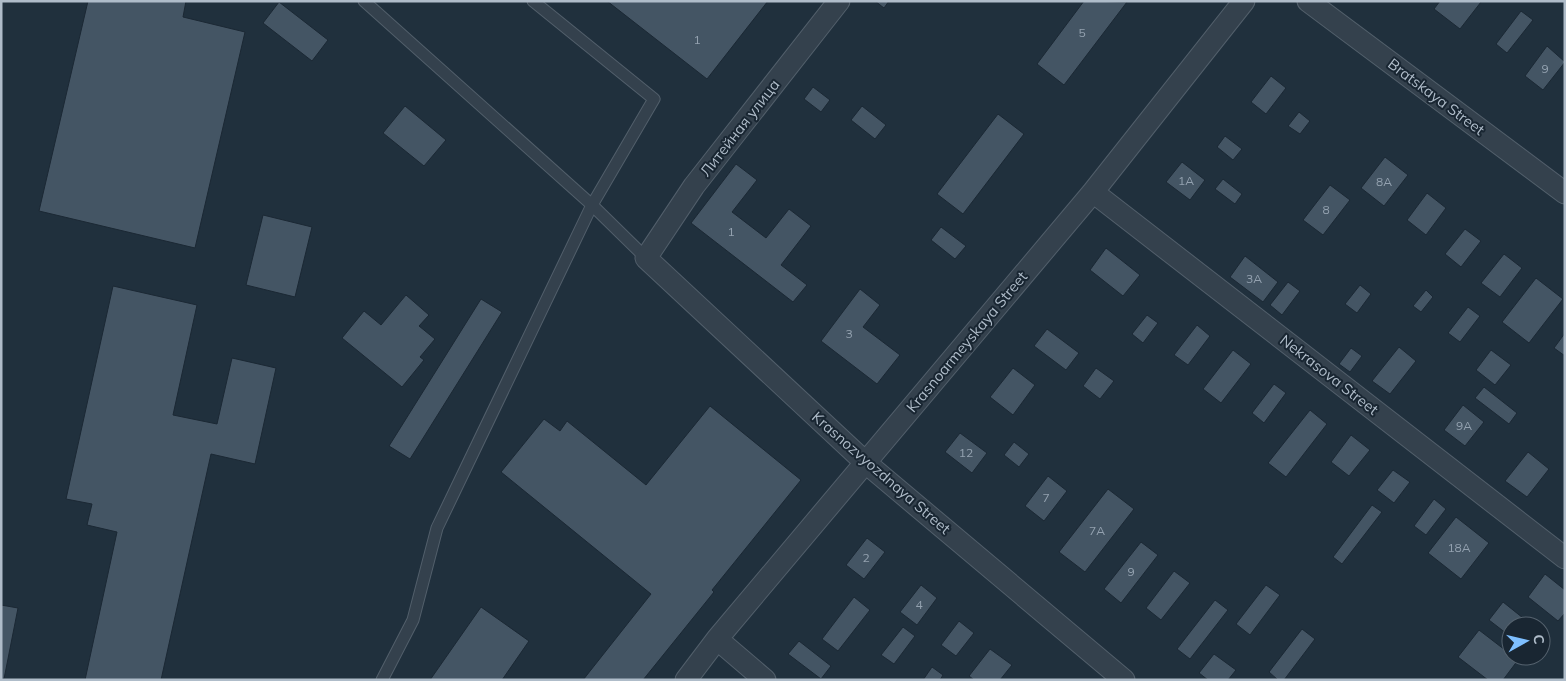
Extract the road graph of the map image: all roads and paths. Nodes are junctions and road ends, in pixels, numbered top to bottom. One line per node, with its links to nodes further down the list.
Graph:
1 (364, 1): 8 (lane)
2 (533, 1): 8 (lane)
3 (839, 1): 9 (street, Литейная улица)
4 (1244, 1): 6 (street, Krasnoarmeyskaya Street)
5 (1308, 1): 7 (street, Bratskaya Street)
6 (1094, 192): 10 (street, Krasnoarmeyskaya Street); 11 (street, Nekrasova Street)
7 (1565, 193)
8 (592, 205): 9 (lane); 13 (lane)
9 (646, 258): 10 (street, Krasnozvyozdnaya Street)
10 (866, 463): 12 (street, Krasnoarmeyskaya Street); 16 (street, Krasnozvyozdnaya Street)
11 (1565, 558)
12 (717, 639): 14 (street, Krasnoarmeyskaya Street); 15 (street)
13 (382, 680)
14 (686, 680)
15 (765, 680)
16 (1124, 680)

